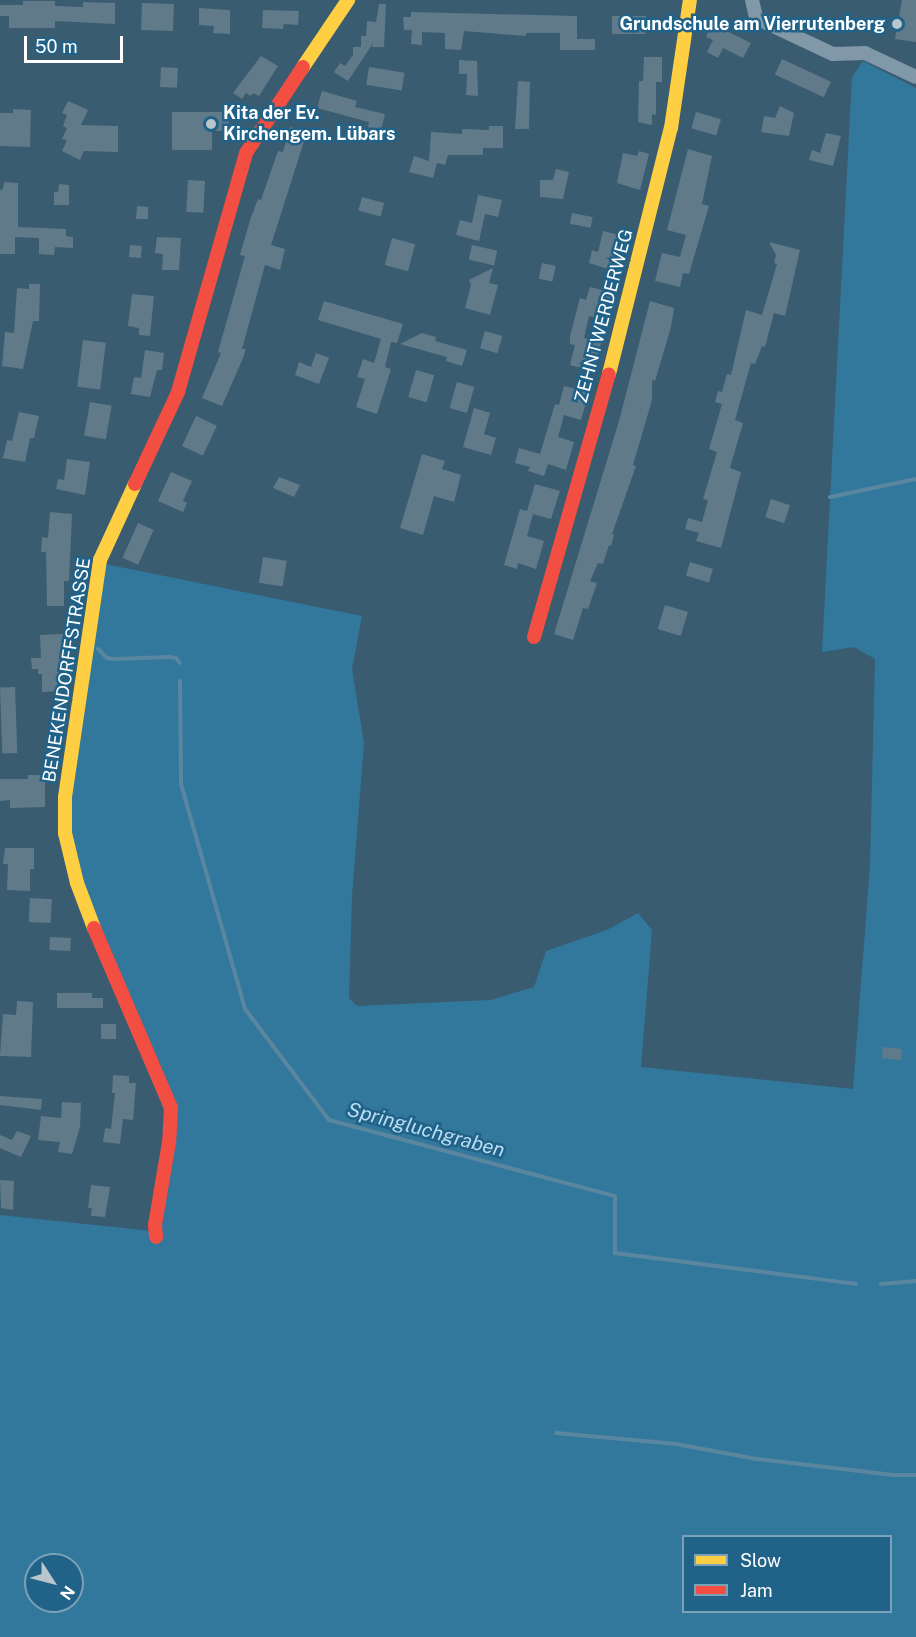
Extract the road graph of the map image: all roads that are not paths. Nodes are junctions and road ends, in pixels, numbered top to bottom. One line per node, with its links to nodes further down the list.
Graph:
1 (348, 0): 6 (street, BENEKENDORFFSTRASSE)
2 (690, 0): 5 (street, ZEHNTWERDERWEG)
3 (752, 0): 4 (street)
4 (916, 77)
5 (534, 637)
6 (156, 1237)

